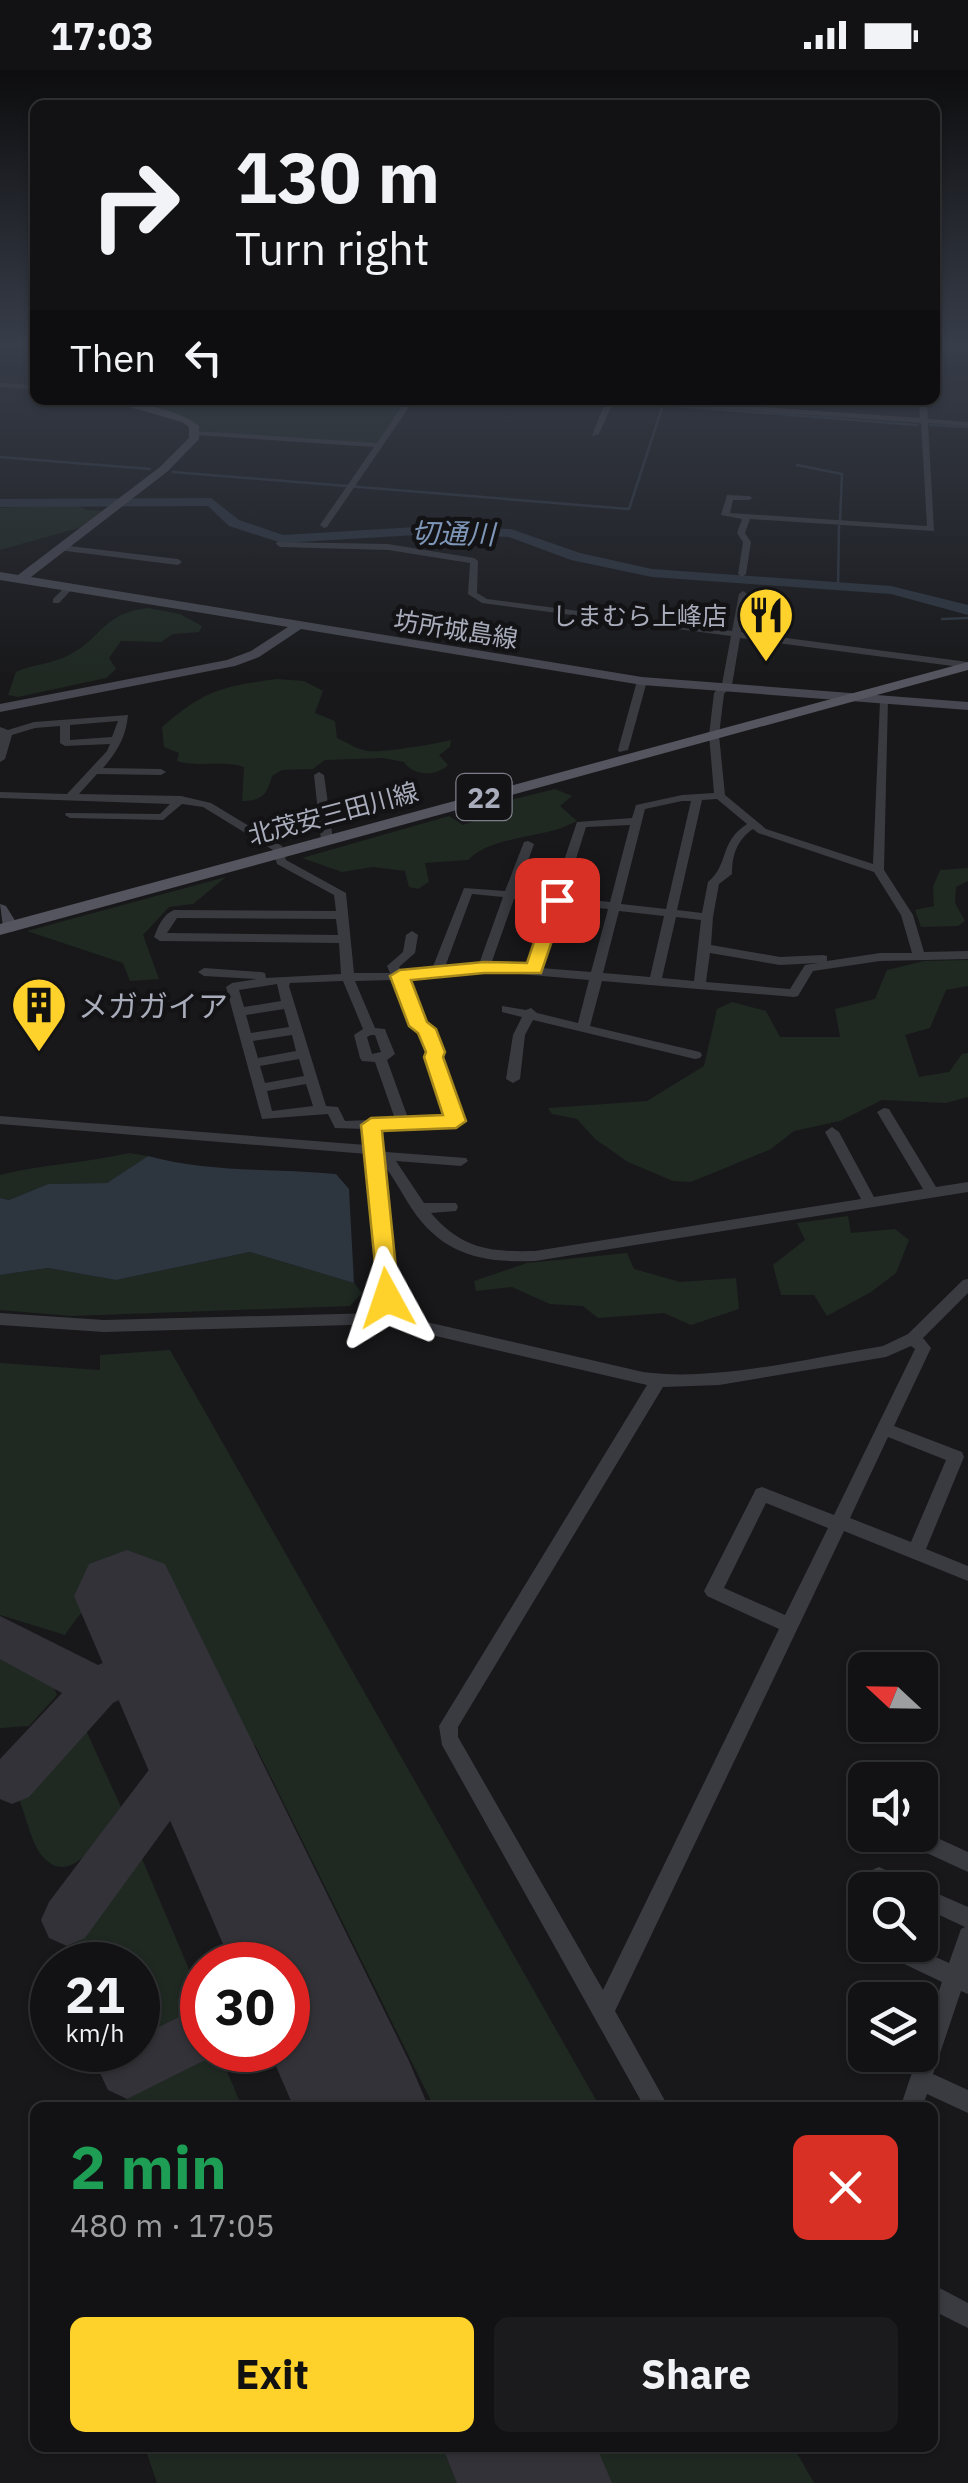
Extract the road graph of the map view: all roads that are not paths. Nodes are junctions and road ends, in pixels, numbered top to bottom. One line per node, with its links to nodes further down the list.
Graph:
1 (175, 456): 8 (main road)
2 (373, 456): 6 (street)
3 (926, 456): 5 (street)
4 (749, 498): 5 (street)
5 (746, 518): 10 (street)
6 (324, 525)
7 (280, 544): 17 (street)
8 (62, 548): 9 (street); 12 (main road)
9 (178, 562)
10 (742, 574)
11 (0, 576): 12 (main road, 坊所城島線)
12 (20, 580): 13 (main road, 坊所城島線)
13 (69, 588): 15 (street); 16 (main road, 坊所城島線)
14 (742, 594): 17 (street)
15 (56, 602)
16 (297, 626): 19 (main road, 坊所城島線); 24 (main road)
17 (737, 634): 18 (street); 20 (street)
18 (968, 665): 21 (main road, 北茂安三田川線 / 22)
19 (642, 681): 20 (main road, 坊所城島線); 29 (street)
20 (722, 689): 21 (main road, 坊所城島線); 27 (street)
21 (847, 698): 22 (main road, 坊所城島線); 27 (main road, 北茂安三田川線 / 22)
22 (885, 701): 23 (main road, 坊所城島線); 45 (street)
23 (968, 706)
24 (0, 708)
25 (65, 724): 26 (street); 28 (street); 28 (street)
26 (4, 732): 30 (street)
27 (714, 735): 36 (street); 42 (main road, 北茂安三田川線 / 22)
28 (118, 740): 31 (street)
29 (623, 750)
30 (0, 758)
31 (93, 770): 32 (street); 35 (street)
32 (161, 772)
33 (319, 775): 42 (street)
34 (0, 795): 35 (street)
35 (72, 796): 38 (street)
36 (720, 796): 37 (street); 41 (street)
37 (698, 797): 40 (street); 50 (street)
38 (181, 799): 39 (street); 44 (street)
39 (70, 815)
40 (636, 821): 47 (street); 48 (street)
41 (751, 826): 45 (street); 52 (street)
42 (327, 840): 44 (main road, 北茂安三田川線 / 22)
43 (528, 844): 46 (street)
44 (278, 853): 51 (street); 53 (main road, 北茂安三田川線 / 22)
45 (878, 870): 57 (street)
46 (510, 894): 47 (street); 60 (street); 62 (street)
47 (557, 900): 48 (street); 61 (street)
48 (614, 906): 50 (street); 64 (street)
49 (0, 910): 53 (main road)
50 (671, 913): 52 (street); 68 (street)
51 (342, 914): 55 (street); 55 (street)
52 (707, 917): 56 (street)
53 (6, 928)
54 (412, 935): 65 (street)
55 (344, 938): 66 (street)
56 (704, 948): 59 (street); 69 (street)
57 (919, 955): 58 (street); 59 (street)
58 (968, 955)
59 (880, 957): 69 (street)
60 (484, 967): 61 (street); 62 (street)
61 (535, 969): 64 (street)
62 (438, 970): 65 (street)
63 (204, 972): 67 (street)
64 (596, 975): 68 (street); 74 (street)
65 (400, 976): 66 (street); 86 (street)
66 (348, 978): 67 (street); 86 (street)
67 (285, 979): 70 (street); 72 (street)
68 (655, 981): 69 (street)
69 (699, 986)
70 (289, 1004): 72 (street); 75 (street)
71 (506, 1008): 73 (street)
72 (238, 1012): 76 (street)
73 (530, 1012): 74 (street); 81 (street)
74 (584, 1025): 78 (street)
75 (297, 1030): 76 (street); 77 (street)
76 (246, 1038): 79 (street)
77 (304, 1054): 79 (street); 80 (street)
78 (695, 1054)
79 (252, 1063): 82 (street)
80 (312, 1079): 82 (street); 83 (street)
81 (513, 1080)
82 (259, 1088): 83 (street)
83 (322, 1110): 87 (street)
84 (884, 1112): 92 (street)
85 (0, 1120): 89 (street)
86 (403, 1123): 87 (street)
87 (371, 1125): 89 (street)
88 (832, 1132): 93 (street)
89 (378, 1153): 90 (street); 95 (street); 97 (street)
90 (461, 1161)
91 (968, 1187): 92 (street)
92 (932, 1193): 93 (street)
93 (870, 1202): 95 (street)
94 (451, 1206): 95 (street)
95 (419, 1208)
96 (968, 1284): 99 (street)
97 (384, 1318): 98 (street); 100 (street)
98 (0, 1320)
99 (912, 1338): 100 (street); 101 (street)
100 (658, 1381): 113 (street)
101 (884, 1428): 102 (street); 103 (street)
102 (838, 1523): 103 (street); 105 (street); 105 (street)
103 (916, 1552): 104 (street)
104 (968, 1574)
105 (789, 1625): 113 (street)
106 (938, 1848): 107 (street)
107 (968, 1862)
108 (938, 1904): 109 (street)
109 (968, 1918)
110 (968, 1936): 112 (street)
111 (922, 1962): 112 (street)
112 (961, 1980): 114 (street)
113 (604, 2010): 115 (street)
114 (920, 2079): 116 (street); 117 (street)
115 (655, 2102)
116 (913, 2102)
117 (968, 2102)
118 (938, 2299): 119 (street)
119 (968, 2316)

